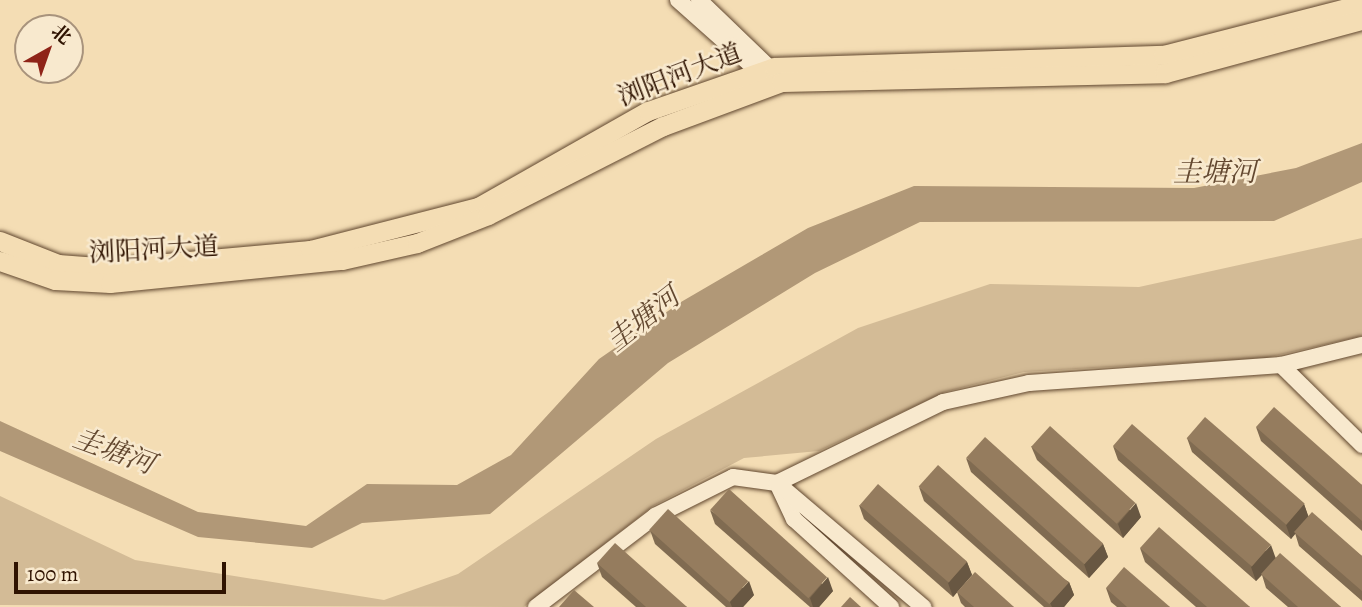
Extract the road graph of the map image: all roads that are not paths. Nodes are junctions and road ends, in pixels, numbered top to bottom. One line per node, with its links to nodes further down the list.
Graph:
1 (678, 0): 5 (street)
2 (699, 0): 5 (street)
3 (1362, 4): 5 (main road, 浏阳河大道)
4 (1362, 20): 5 (main road, 浏阳河大道)
5 (769, 78): 6 (main road, 浏阳河大道); 7 (main road, 浏阳河大道)
6 (0, 241)
7 (0, 261)
8 (1362, 345): 9 (street)
9 (1281, 365): 10 (street); 11 (street)
10 (1362, 445)
11 (777, 483): 12 (street); 13 (street); 14 (street)
12 (536, 607)
13 (891, 607)
14 (923, 607)

